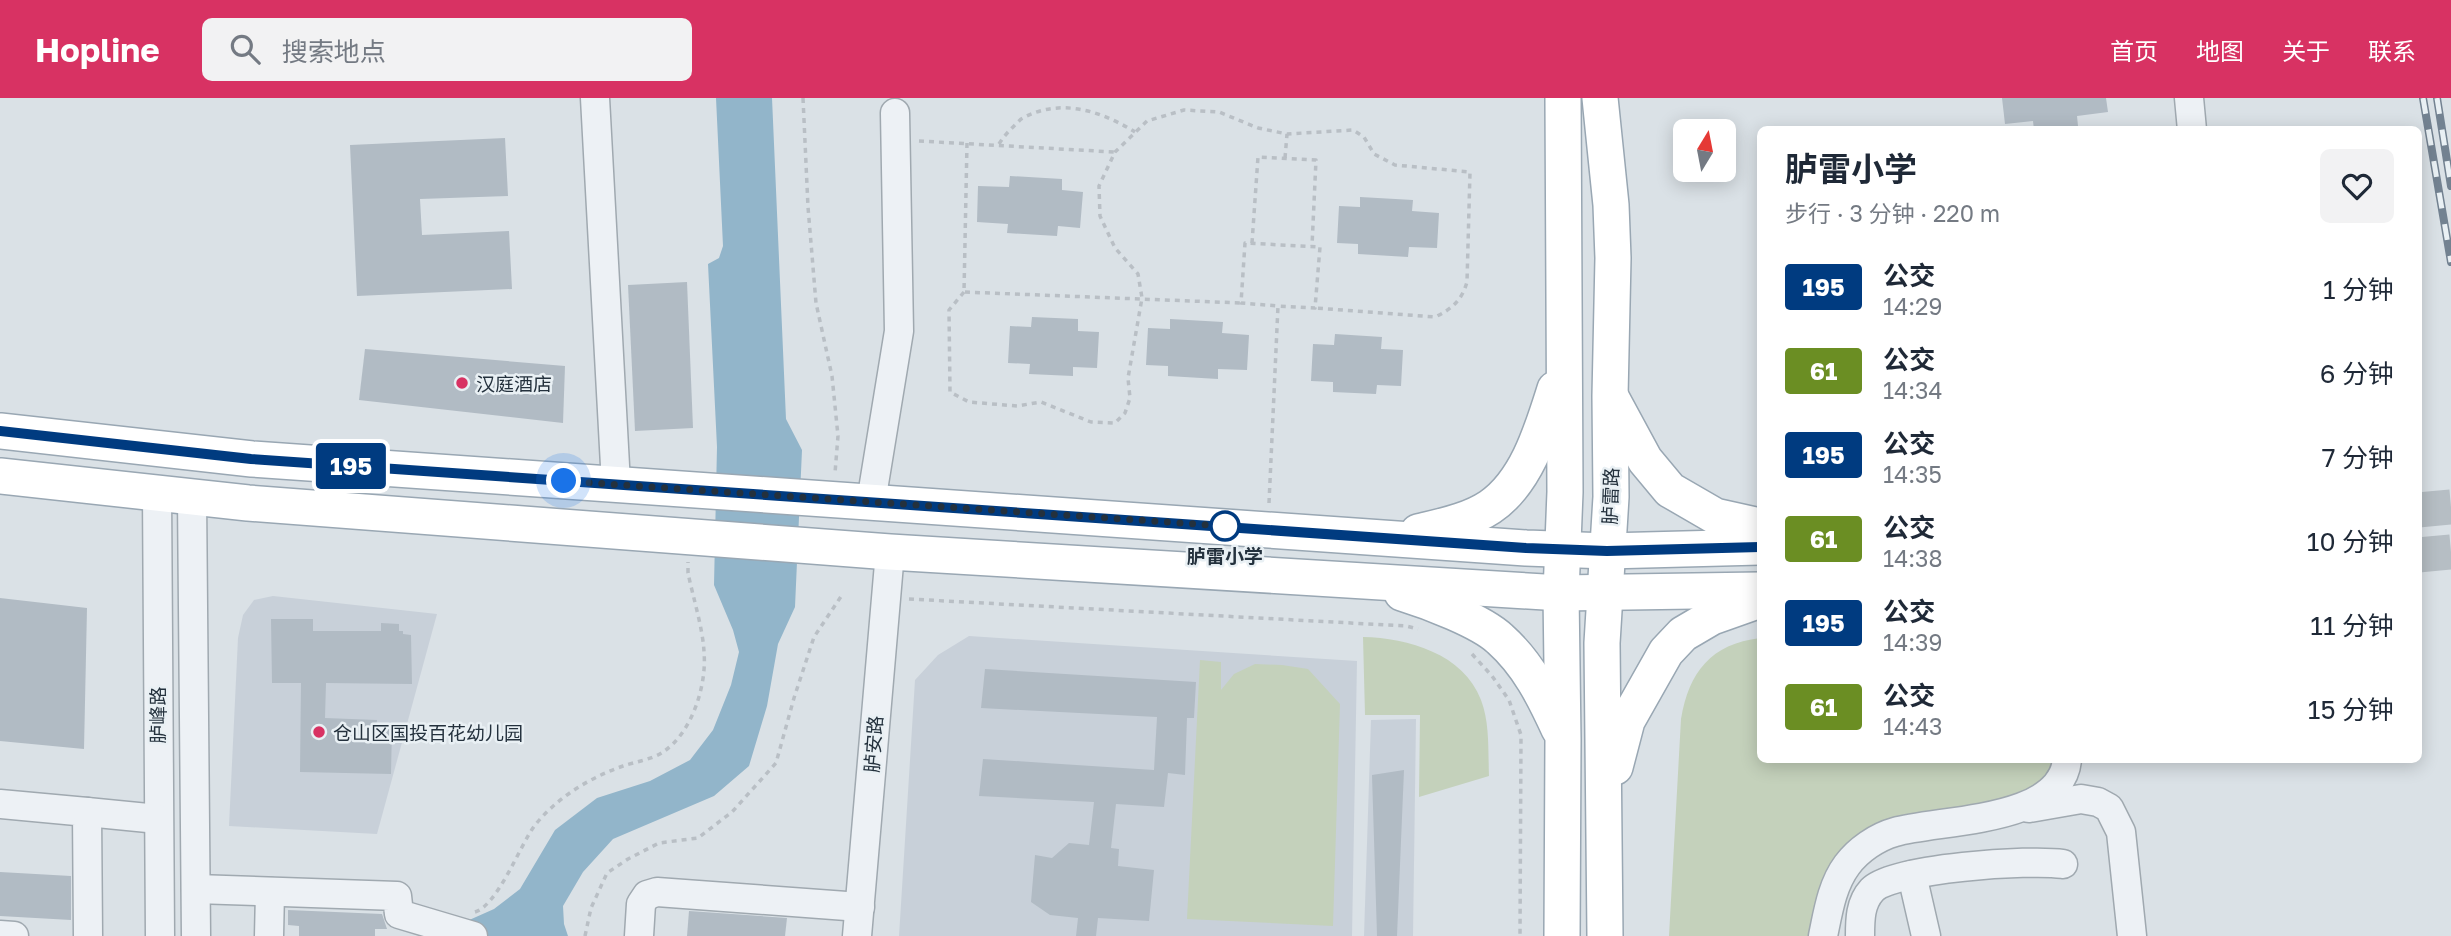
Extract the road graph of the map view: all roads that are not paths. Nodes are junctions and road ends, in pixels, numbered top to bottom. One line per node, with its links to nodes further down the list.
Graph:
1 (595, 98): 11 (street)
2 (1563, 98): 7 (main road)
3 (1600, 98): 8 (main road, 胪雷路)
4 (2189, 98): 6 (street)
5 (896, 126): 14 (street)
6 (2192, 126)
7 (1565, 359): 16 (main road); 18 (main road)
8 (1610, 396): 15 (main road); 19 (main road, 胪雷路)
9 (0, 431): 11 (main road)
10 (0, 476): 12 (main road)
11 (616, 484): 14 (main road)
12 (157, 493): 13 (main road); 31 (street, 胪峰路)
13 (192, 497): 20 (main road); 35 (street, 胪峰路)
14 (872, 502): 16 (main road)
15 (1757, 525)
16 (1394, 538): 18 (main road)
17 (1757, 547): 19 (main road)
18 (1563, 549): 19 (main road); 24 (main road)
19 (1607, 551): 23 (main road, 胪雷路)
20 (890, 552): 21 (main road); 37 (street, 胪安路)
21 (1359, 580): 24 (main road); 26 (main road)
22 (1757, 590): 23 (main road)
23 (1606, 592): 24 (main road); 32 (main road, 胪雷路)
24 (1561, 593): 26 (main road)
25 (1757, 601): 32 (main road)
26 (1563, 740): 48 (main road)
27 (2066, 763): 29 (street)
28 (0, 804): 30 (street)
29 (2012, 811): 50 (street); 53 (street)
30 (87, 812): 31 (street); 42 (street)
31 (158, 819): 43 (street, 胪峰路)
32 (1602, 821): 49 (main road, 胪雷路)
33 (2063, 864): 34 (street)
34 (1912, 875): 51 (street); 52 (street)
35 (195, 889): 36 (street); 44 (street, 胪峰路)
36 (270, 892): 38 (street); 45 (street)
37 (860, 908): 46 (street); 47 (street, 胪安路)
38 (399, 925): 39 (street)
39 (471, 926)
40 (0, 935): 41 (street)
41 (14, 936)
42 (88, 936)
43 (160, 936)
44 (196, 936)
45 (269, 936)
46 (639, 936)
47 (858, 936)
48 (1562, 936)
49 (1605, 936)
50 (1823, 936)
51 (1860, 936)
52 (1926, 936)
53 (2132, 936)

